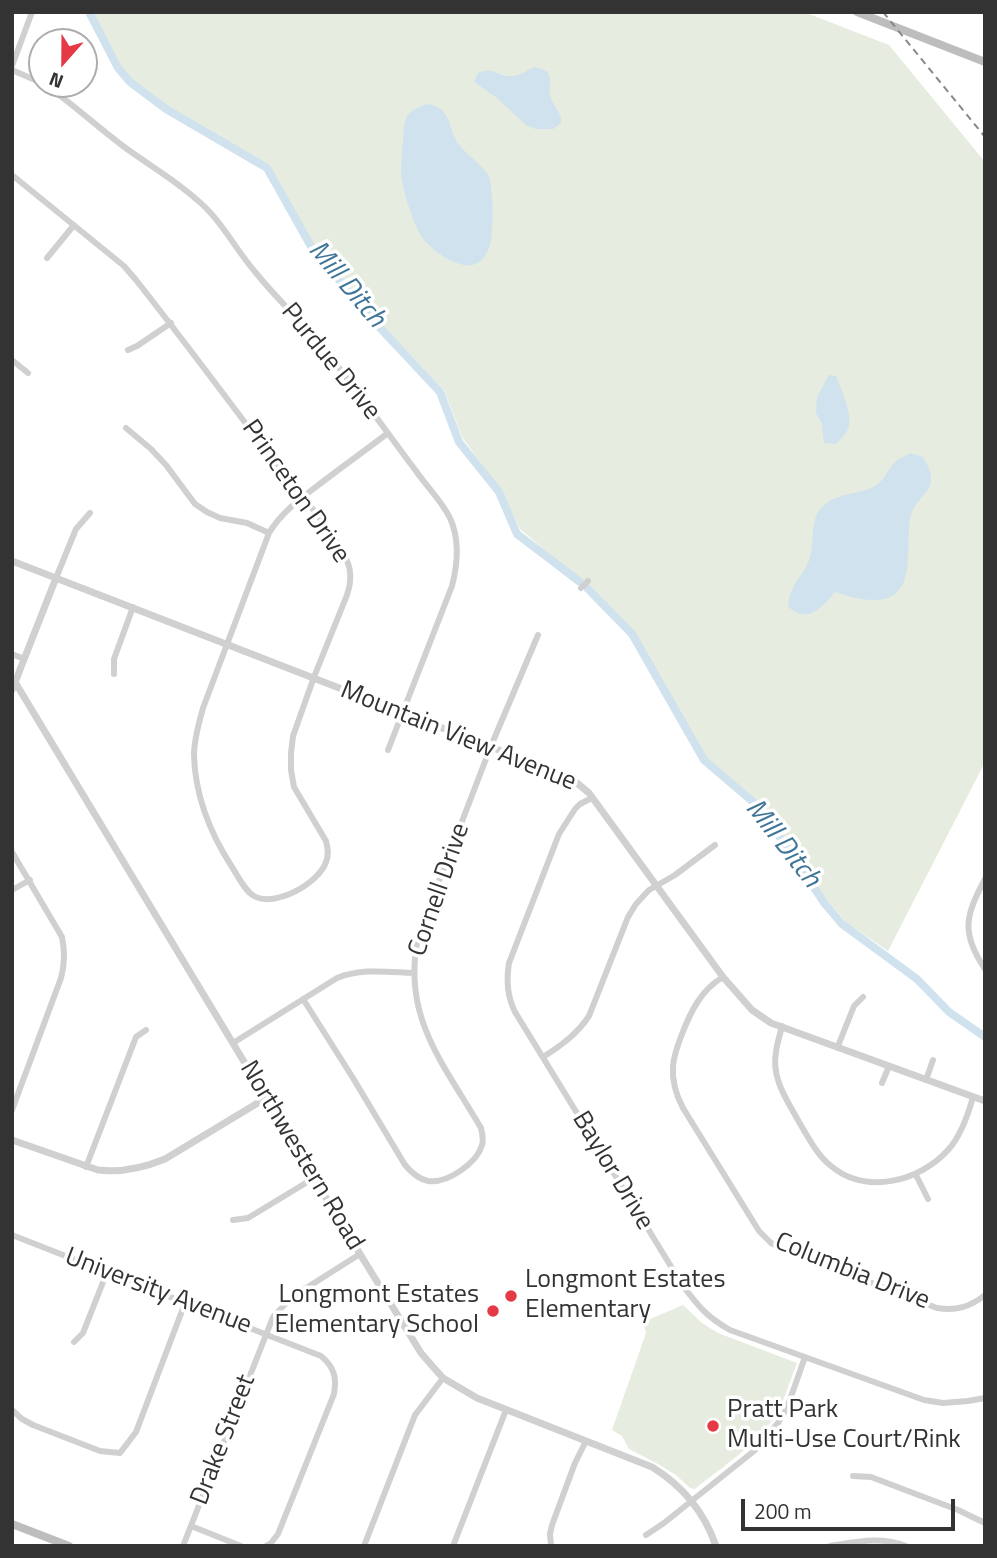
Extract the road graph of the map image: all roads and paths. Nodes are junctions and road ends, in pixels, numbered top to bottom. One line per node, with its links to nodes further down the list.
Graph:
1 (32, 12): 4 (street)
2 (857, 12): 3 (main road)
3 (985, 62)
4 (12, 68): 5 (street, Purdue Drive)
5 (28, 76)
6 (63, 98): 15 (street, Purdue Drive)
7 (12, 175): 8 (street, Princeton Drive)
8 (74, 226): 9 (street); 10 (street, Princeton Drive)
9 (47, 258)
10 (171, 323): 11 (street); 16 (street, Princeton Drive)
11 (128, 350)
12 (12, 359): 13 (street)
13 (28, 373)
14 (126, 428): 18 (street)
15 (388, 433): 16 (street); 31 (street, Purdue Drive)
16 (303, 497): 18 (street); 29 (street, Princeton Drive)
17 (90, 513): 20 (street)
18 (269, 533): 25 (street)
19 (12, 561): 20 (street, Mountain View Avenue)
20 (56, 578): 23 (street, Mountain View Avenue); 27 (street)
21 (588, 581): 22 (street)
22 (581, 588)
23 (133, 607): 25 (street, Mountain View Avenue); 28 (street)
24 (538, 635): 32 (street, Cornell Drive)
25 (227, 644): 29 (street, Mountain View Avenue); 29 (street, Princeton Drive)
26 (12, 654): 27 (street)
27 (24, 659): 30 (street)
28 (114, 674)
29 (314, 677): 31 (street, Mountain View Avenue)
30 (14, 686): 48 (street, Northwestern Road)
31 (402, 712): 32 (street, Mountain View Avenue); 33 (street, Purdue Drive)
32 (491, 746): 34 (street, Mountain View Avenue); 42 (street, Cornell Drive)
33 (388, 750)
34 (592, 798): 39 (street, Mountain View Avenue); 50 (street, Baylor Drive)
35 (715, 845): 39 (street)
36 (12, 852): 38 (street)
37 (985, 879): 41 (street)
38 (30, 880): 40 (street); 58 (street)
39 (656, 886): 43 (street, Mountain View Avenue); 50 (street)
40 (12, 890)
41 (985, 969)
42 (413, 973): 45 (street); 45 (street, Cornell Drive)
43 (723, 977): 46 (street, Mountain View Avenue); 68 (street, Columbia Drive)
44 (863, 997): 49 (street)
45 (303, 999): 48 (street)
46 (782, 1026): 49 (street, Mountain View Avenue); 61 (street)
47 (146, 1030): 60 (street)
48 (233, 1043): 56 (street, Northwestern Road)
49 (838, 1046): 52 (street, Mountain View Avenue)
50 (543, 1057): 72 (street, Baylor Drive)
51 (933, 1060): 53 (street)
52 (889, 1066): 53 (street, Mountain View Avenue); 54 (street)
53 (926, 1080): 55 (street, Mountain View Avenue)
54 (883, 1083)
55 (973, 1097): 57 (street, Mountain View Avenue); 61 (street)
56 (266, 1098): 60 (street); 62 (street, Northwestern Road)
57 (985, 1101)
58 (12, 1110)
59 (12, 1140): 60 (street)
60 (86, 1167)
61 (916, 1175): 63 (street)
62 (314, 1178): 64 (street); 66 (street, Northwestern Road)
63 (928, 1199)
64 (233, 1220)
65 (12, 1235): 67 (street, University Avenue)
66 (360, 1254): 70 (street, Drake Street); 73 (street, Northwestern Road)
67 (107, 1272): 69 (street, University Avenue); 71 (street)
68 (985, 1295)
69 (185, 1303): 70 (street, University Avenue); 75 (street)
70 (266, 1334): 82 (street, Drake Street); 87 (street, University Avenue)
71 (74, 1342)
72 (805, 1357): 74 (street, Baylor Drive); 79 (street)
73 (443, 1378): 76 (street, Northwestern Road); 88 (street)
74 (985, 1398)
75 (12, 1410)
76 (506, 1410): 77 (street, Northwestern Road); 89 (street)
77 (586, 1441): 79 (street, Northwestern Road); 90 (street)
78 (853, 1476): 80 (street)
79 (692, 1501): 83 (street); 91 (street, Northwestern Road)
80 (985, 1523)
81 (12, 1524): 84 (main road)
82 (191, 1526): 85 (street, Drake Street); 86 (street)
83 (646, 1535)
84 (69, 1546)
85 (183, 1546)
86 (242, 1546)
87 (266, 1546)
88 (364, 1546)
89 (453, 1546)
90 (551, 1546)
91 (716, 1546)
92 (831, 1546): 93 (street)
93 (906, 1546)

